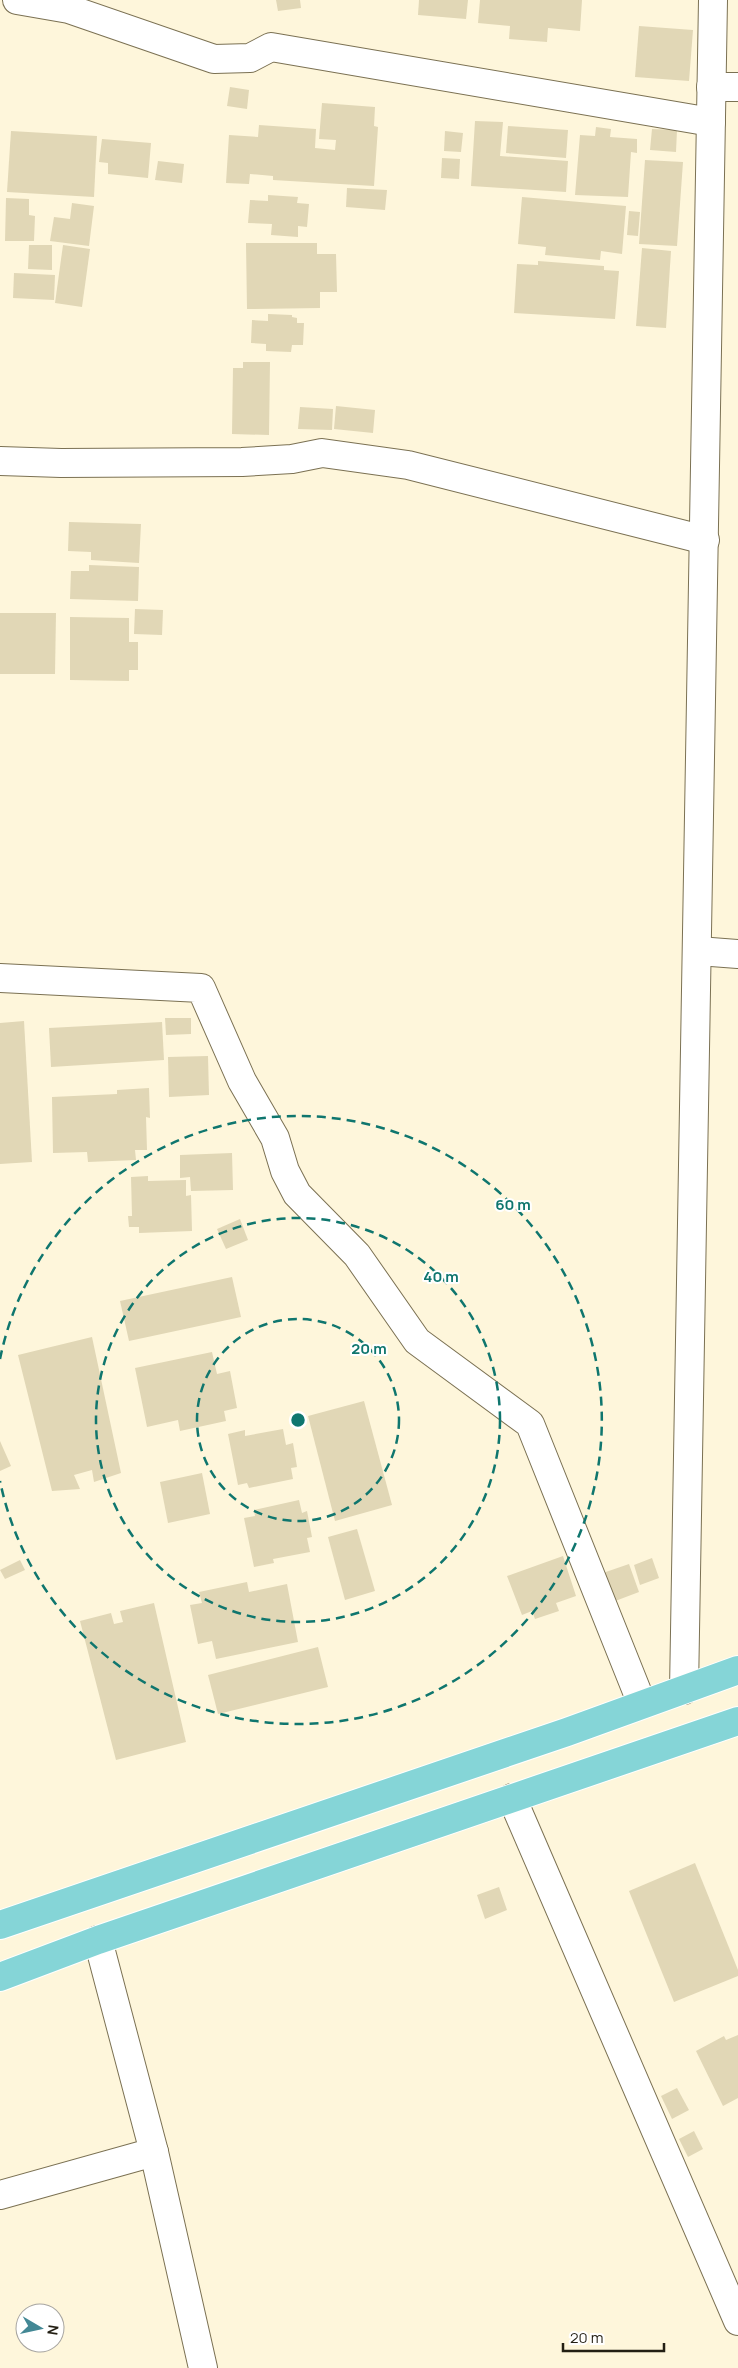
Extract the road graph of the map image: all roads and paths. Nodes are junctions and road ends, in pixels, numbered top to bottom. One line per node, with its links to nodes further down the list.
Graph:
1 (17, 0): 4 (street)
2 (712, 0): 3 (street)
3 (725, 87): 4 (street)
4 (711, 122): 6 (street)
5 (0, 461): 6 (street)
6 (705, 540): 7 (street)
7 (698, 951): 8 (street); 11 (street)
8 (738, 954)
9 (0, 978): 12 (street)
10 (738, 1670): 11 (main road)
11 (684, 1690): 12 (main road)
12 (642, 1704): 15 (main road)
13 (738, 1721): 14 (main road)
14 (512, 1798): 16 (main road); 20 (street)
15 (0, 1925)
16 (98, 1940): 17 (main road); 18 (street)
17 (0, 1976)
18 (154, 2152): 19 (street); 21 (street)
19 (0, 2195)
20 (738, 2321)
21 (203, 2368)

